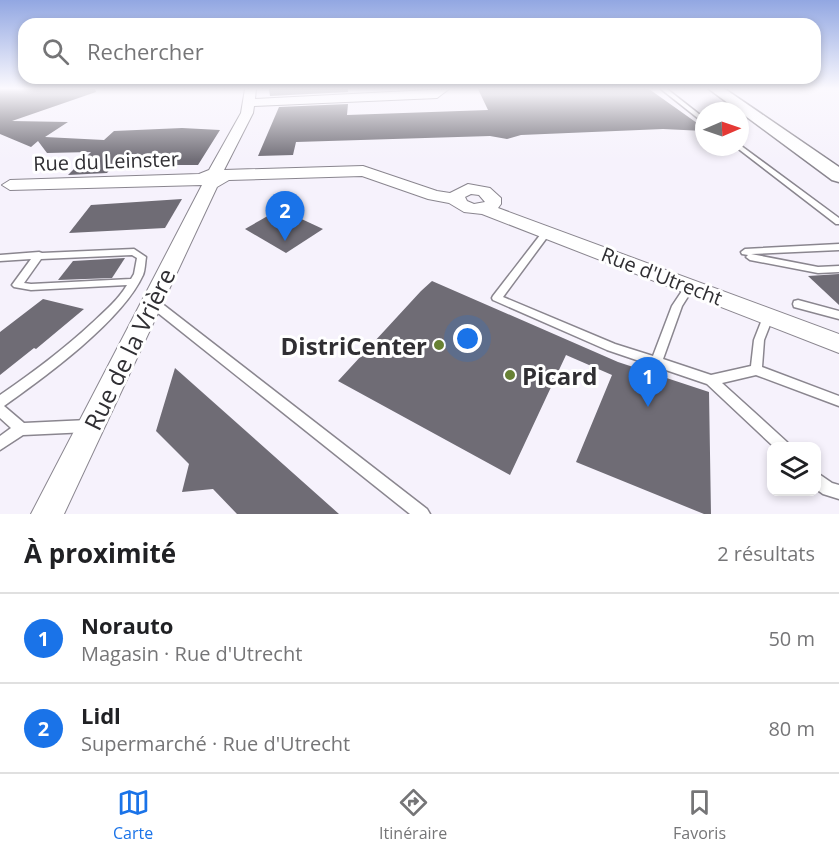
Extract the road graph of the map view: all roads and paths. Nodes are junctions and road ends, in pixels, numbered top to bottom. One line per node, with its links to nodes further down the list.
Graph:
1 (247, 113): 5 (street, Rue de la Vrière)
2 (749, 113): 4 (street)
3 (749, 154): 7 (lane)
4 (839, 176)
5 (214, 178): 6 (street, Rue du Leinster); 8 (street, Rue d'Utrecht); 15 (street, Rue de la Vrière)
6 (3, 184)
7 (839, 222)
8 (547, 232): 14 (street, Rue d'Utrecht); 20 (lane)
9 (839, 247): 12 (lane)
10 (39, 255): 11 (lane); 13 (lane); 13 (lane)
11 (0, 258)
12 (839, 269)
13 (132, 282): 24 (lane)
14 (689, 287): 18 (street, Rue d'Utrecht); 20 (lane)
15 (152, 302): 26 (street, Rue de la Vrière); 33 (lane)
16 (798, 304): 17 (lane)
17 (839, 315)
18 (768, 317): 19 (street, Rue d'Utrecht); 21 (lane)
19 (839, 344)
20 (656, 362): 22 (lane)
21 (756, 370): 22 (lane); 23 (lane)
22 (711, 380): 28 (lane)
23 (839, 401)
24 (0, 402)
25 (0, 410): 27 (lane)
26 (90, 426): 27 (lane); 32 (street, Rue de la Vrière)
27 (21, 429): 29 (lane)
28 (777, 442)
29 (0, 444)
30 (821, 483): 31 (lane)
31 (839, 492)
32 (47, 514)
33 (422, 514)

